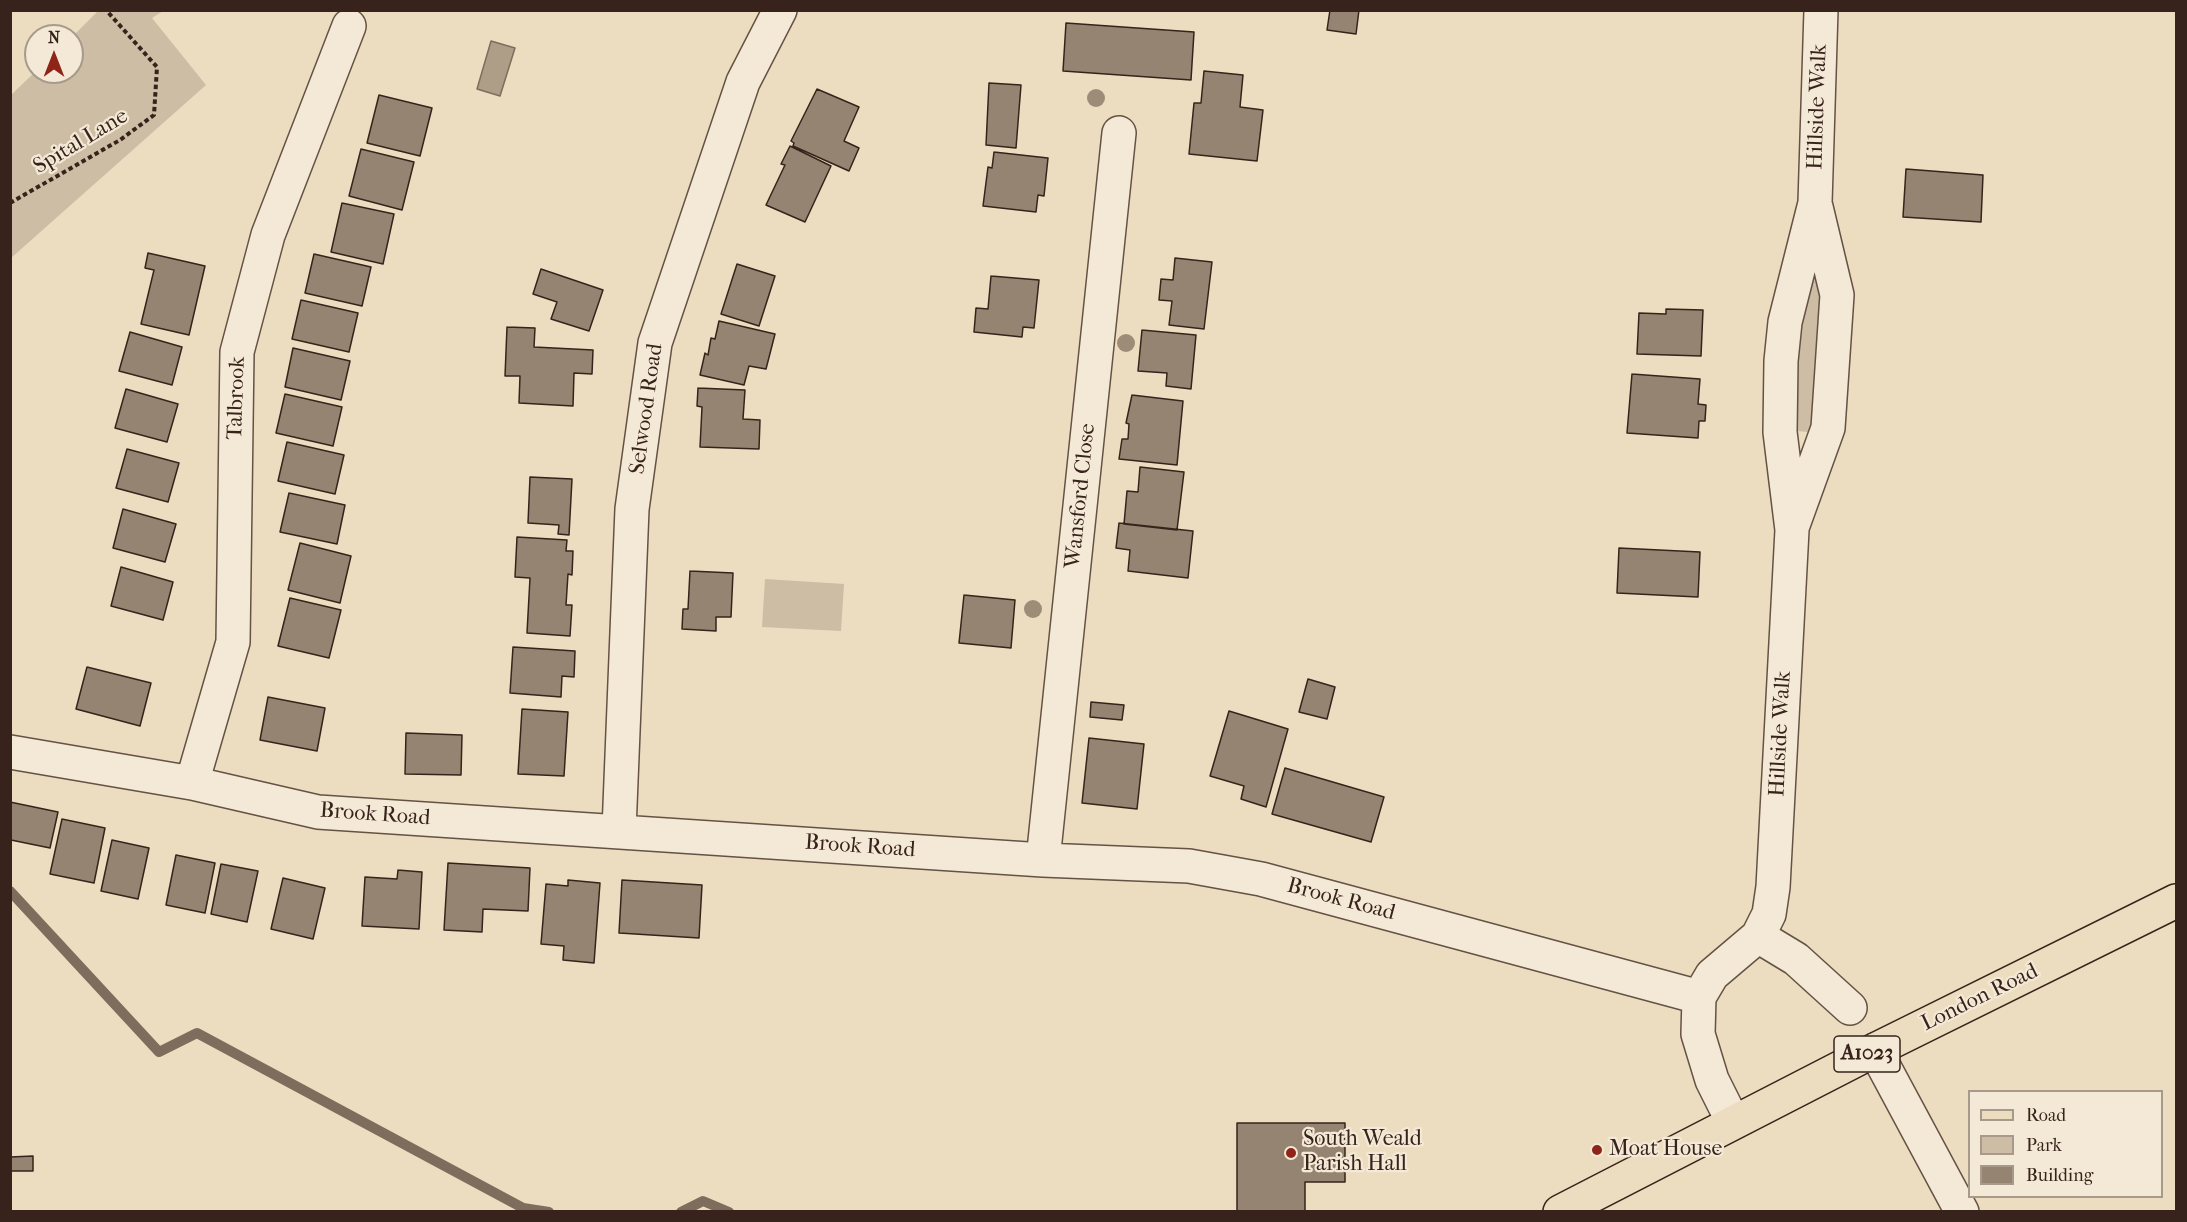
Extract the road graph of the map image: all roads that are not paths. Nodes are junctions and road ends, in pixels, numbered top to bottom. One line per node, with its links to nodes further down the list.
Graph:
1 (780, 10): 9 (street, Selwood Road)
2 (1821, 10): 5 (street, Hillside Walk)
3 (349, 26): 8 (street, Talbrook)
4 (1119, 133): 10 (street, Wansford Close)
5 (1815, 203): 6 (street, Hillside Walk); 6 (street, Hillside Walk)
6 (1792, 530): 12 (street, Hillside Walk)
7 (10, 752): 8 (street, Brook Road)
8 (192, 783): 9 (street, Brook Road)
9 (619, 831): 10 (street, Brook Road)
10 (1044, 860): 13 (street, Brook Road)
11 (2176, 902): 15 (main road, London Road / A1023)
12 (1758, 936): 13 (street); 14 (street)
13 (1699, 997): 16 (street)
14 (1850, 1008)
15 (1875, 1050): 16 (main road, London Road / A1023); 18 (street)
16 (1733, 1122): 17 (main road, London Road / A1023)
17 (1560, 1212)
18 (1962, 1212)

